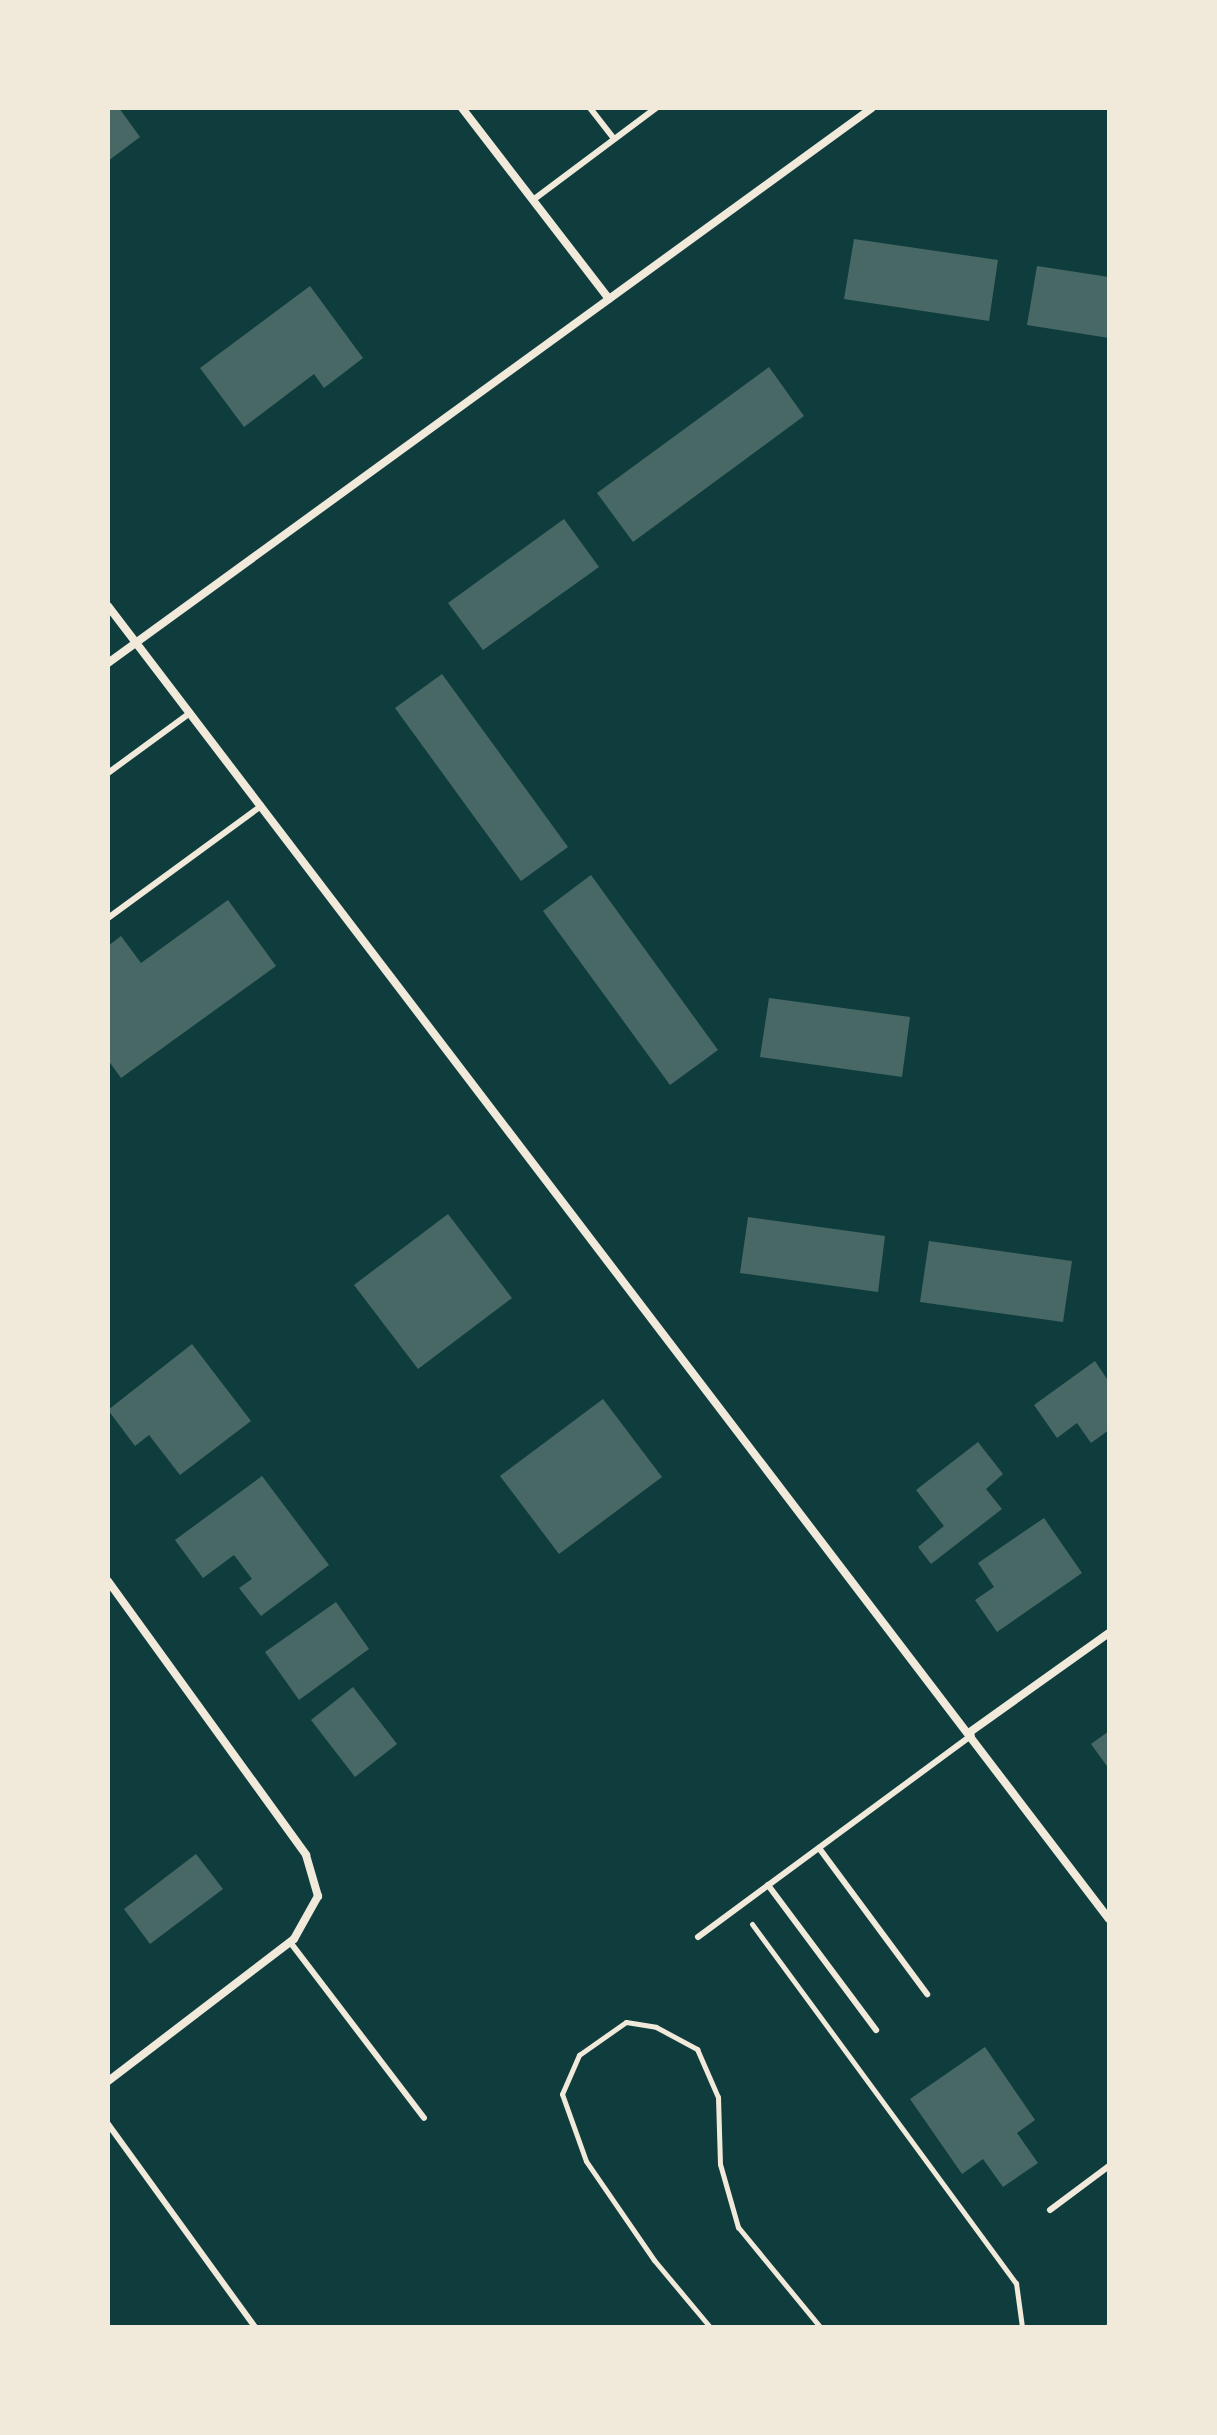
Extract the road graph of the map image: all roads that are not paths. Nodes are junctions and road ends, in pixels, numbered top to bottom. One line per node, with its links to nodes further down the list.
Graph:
1 (462, 108): 6 (street)
2 (590, 108): 5 (lane)
3 (656, 108): 5 (lane)
4 (872, 108): 7 (street)
5 (614, 139): 6 (lane)
6 (533, 200): 7 (street)
7 (609, 299): 9 (street)
8 (108, 606): 9 (street)
9 (135, 643): 10 (street); 11 (street)
10 (108, 663)
11 (190, 713): 12 (lane); 13 (street)
12 (108, 773)
13 (261, 806): 14 (lane); 17 (street)
14 (108, 918)
15 (108, 1581): 22 (street)
16 (1109, 1633): 17 (street)
17 (971, 1734): 18 (lane); 20 (street)
18 (819, 1848): 19 (lane); 23 (lane)
19 (768, 1885): 21 (lane); 24 (lane)
20 (1109, 1919)
21 (698, 1937)
22 (290, 1942): 25 (street); 26 (lane)
23 (927, 1994)
24 (876, 2030)
25 (108, 2081)
26 (424, 2118)
27 (108, 2124): 30 (lane)
28 (1109, 2166): 29 (lane)
29 (1050, 2210)
30 (255, 2327)

